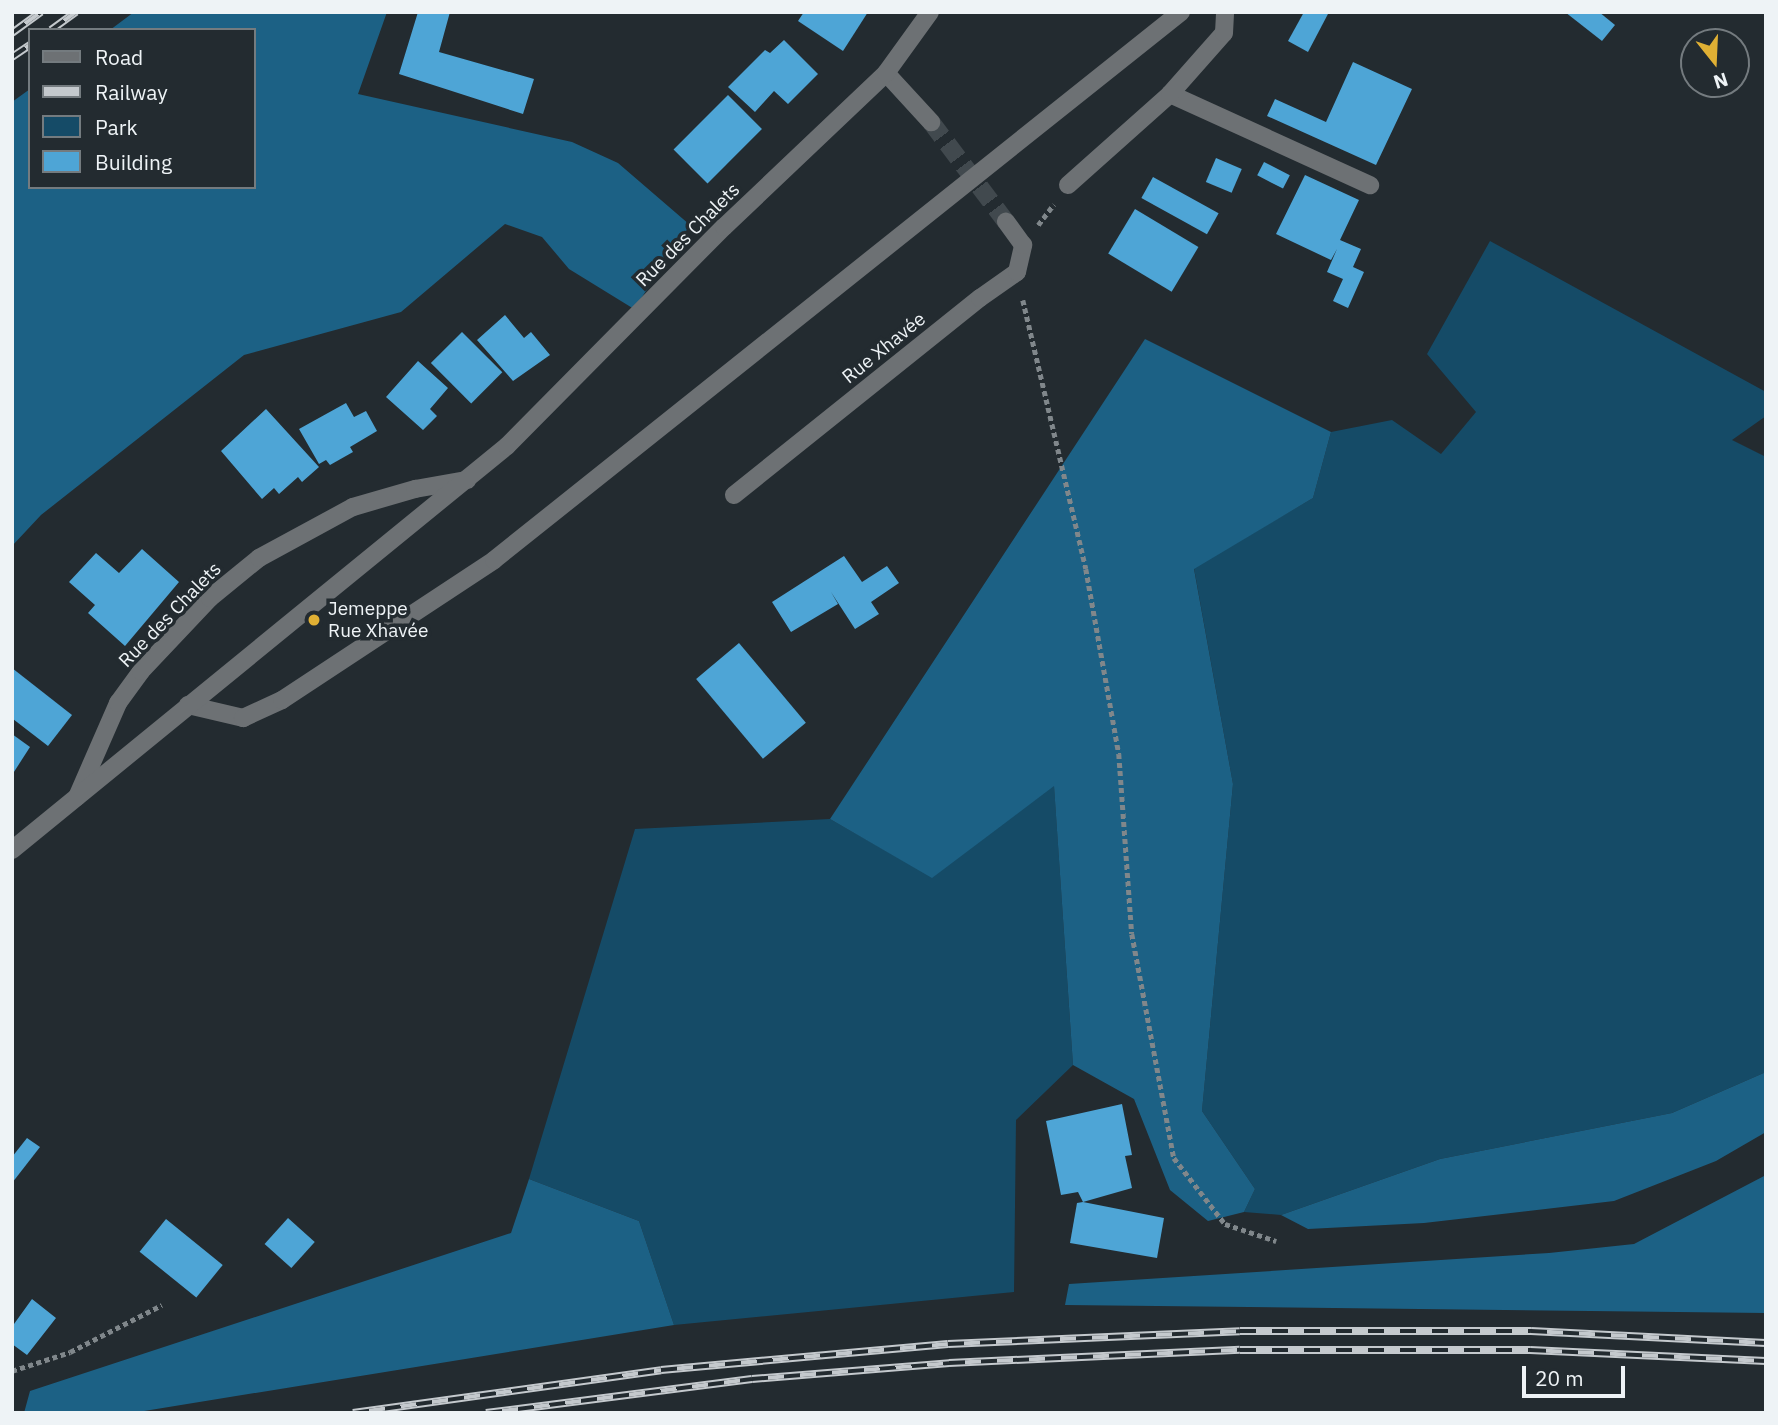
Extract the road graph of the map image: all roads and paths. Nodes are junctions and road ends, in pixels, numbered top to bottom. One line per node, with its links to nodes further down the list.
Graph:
1 (930, 12): 4 (street, Rue des Chalets)
2 (1181, 12): 14 (street)
3 (1225, 12): 5 (street)
4 (886, 73): 6 (street); 12 (street, Rue des Chalets)
5 (1170, 94): 7 (street); 8 (street)
6 (931, 122)
7 (1068, 185): 10 (path)
8 (1370, 185)
9 (1006, 222): 10 (street)
10 (1023, 245): 11 (street)
11 (1017, 272): 13 (street, Rue Xhavée); 17 (path)
12 (467, 480): 14 (street, Rue des Chalets); 15 (street, Rue des Chalets)
13 (734, 495)
14 (188, 705): 15 (street, Rue des Chalets)
15 (77, 797): 16 (street, Rue des Chalets)
16 (12, 850)
17 (1276, 1241)
18 (162, 1305): 19 (path)
19 (12, 1371)

